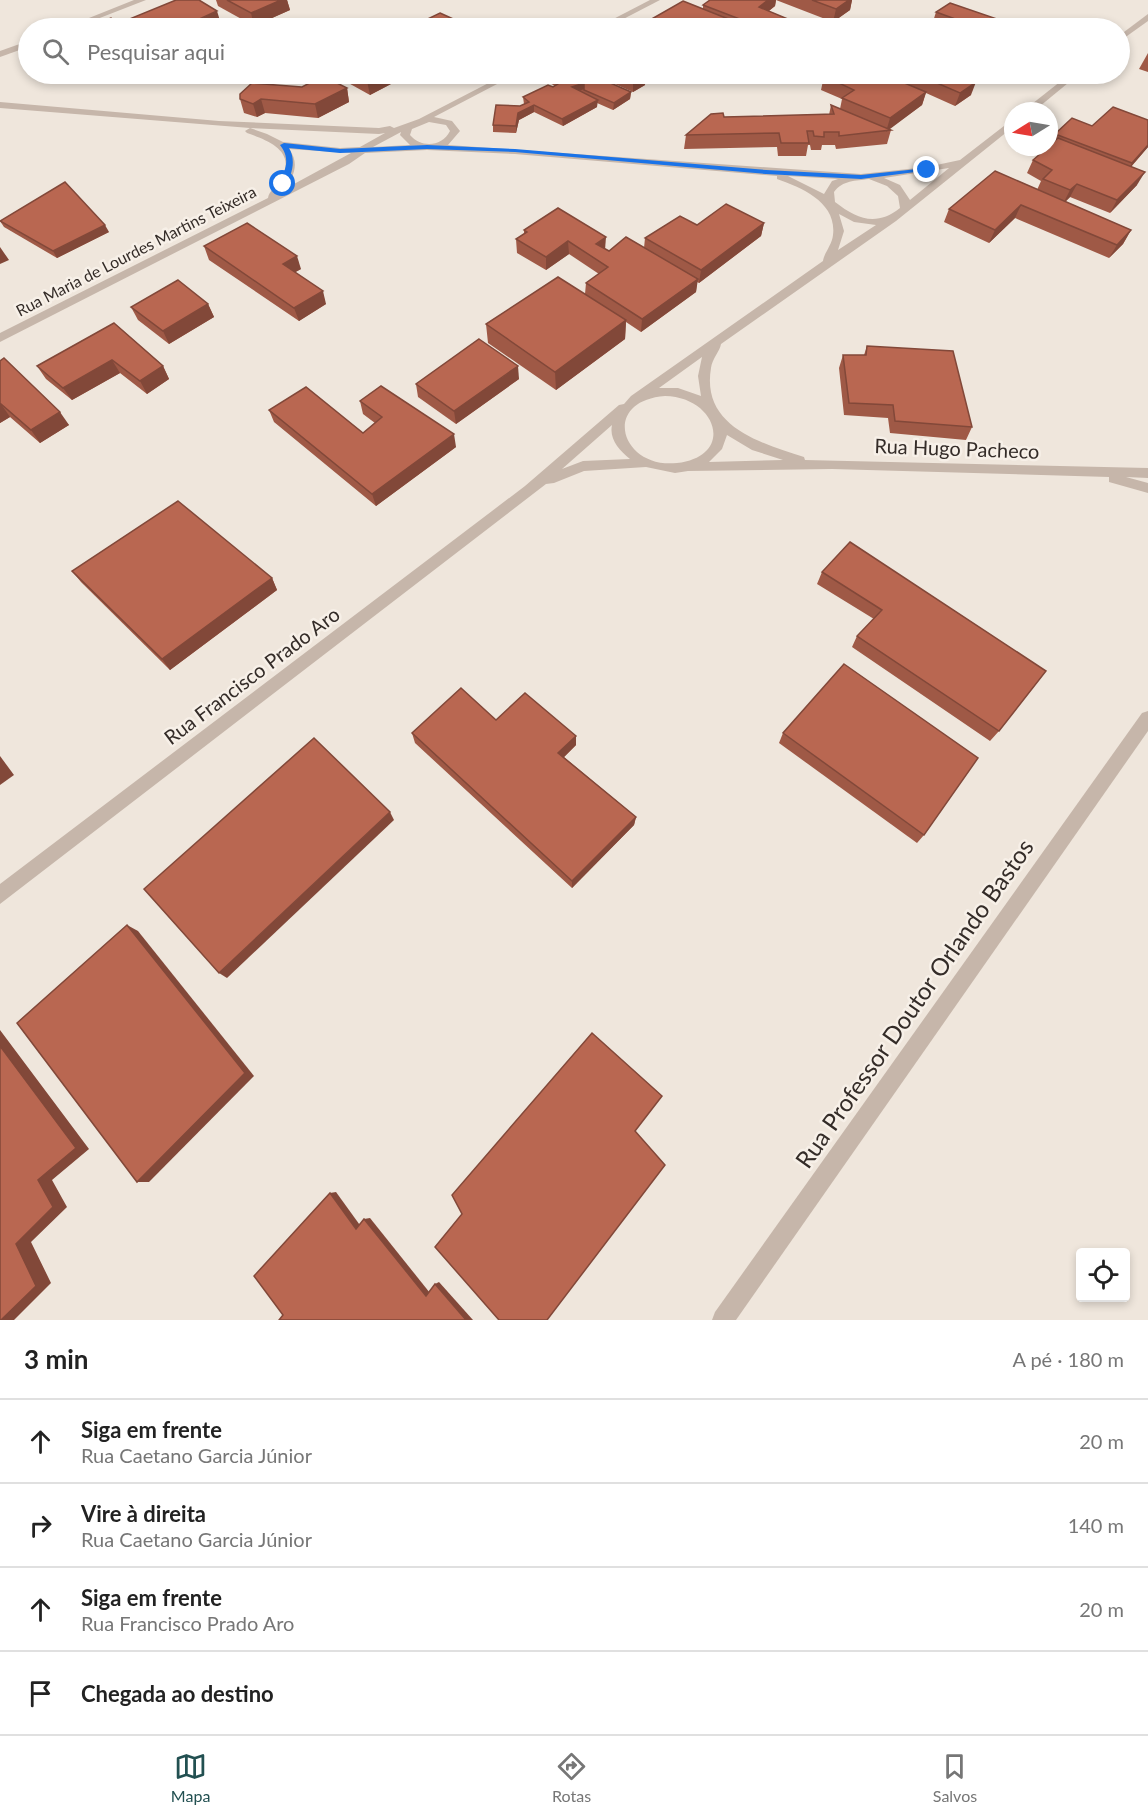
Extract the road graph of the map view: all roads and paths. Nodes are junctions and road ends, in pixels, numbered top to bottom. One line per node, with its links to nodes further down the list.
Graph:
1 (142, 0): 4 (street)
2 (656, 0): 5 (street)
3 (1148, 17): 6 (street)
4 (94, 18)
5 (620, 18)
6 (1130, 31)
7 (18, 47): 9 (street)
8 (18, 49): 10 (street)
9 (0, 54)
10 (0, 60)
11 (491, 84): 13 (street, Rua Maria de Lourdes Martins Teixeira)
12 (1062, 84): 15 (street)
13 (479, 90): 18 (street, Rua Maria de Lourdes Martins Teixeira); 20 (street, Rua Maria de Lourdes Martins Teixeira)
14 (0, 98): 17 (street)
15 (1039, 102)
16 (0, 105): 17 (street)
17 (23, 105): 19 (street)
18 (417, 122): 19 (street); 20 (street); 23 (street); 24 (street, Rua Maria de Lourdes Martins Teixeira)
19 (219, 124): 22 (street)
20 (454, 129): 23 (street); 25 (street)
21 (1004, 129): 26 (street)
22 (284, 145): 24 (street); 30 (street)
23 (427, 147): 24 (street); 25 (street)
24 (362, 150): 30 (street, Rua Maria de Lourdes Martins Teixeira)
25 (515, 150): 27 (street)
26 (963, 162): 28 (street); 31 (street)
27 (766, 172): 28 (street); 29 (street)
28 (861, 177): 29 (street); 31 (street)
29 (831, 204): 32 (street); 33 (street)
30 (263, 205): 34 (street, Rua Maria de Lourdes Martins Teixeira)
31 (905, 208): 32 (street)
32 (892, 219): 33 (street)
33 (822, 266): 35 (street)
34 (0, 338)
35 (722, 338): 36 (street); 38 (street)
36 (635, 399): 37 (street); 38 (street)
37 (623, 408): 40 (street); 46 (street, Rua Francisco Prado Aro)
38 (713, 410): 39 (street)
39 (720, 422): 41 (street, Rua Hugo Pacheco); 42 (street)
40 (645, 463): 42 (street); 46 (street, Rua Francisco Prado Aro)
41 (832, 464): 42 (street, Rua Hugo Pacheco); 43 (street, Rua Hugo Pacheco)
42 (679, 468)
43 (1082, 472): 44 (street, Rua Hugo Pacheco); 45 (street, Rua Hugo Pacheco)
44 (1148, 473)
45 (1148, 488)
46 (530, 490): 48 (street, Rua Francisco Prado Aro)
47 (1148, 718): 49 (street, Rua Professor Doutor Orlando Bastos)
48 (0, 895)
49 (723, 1320)

